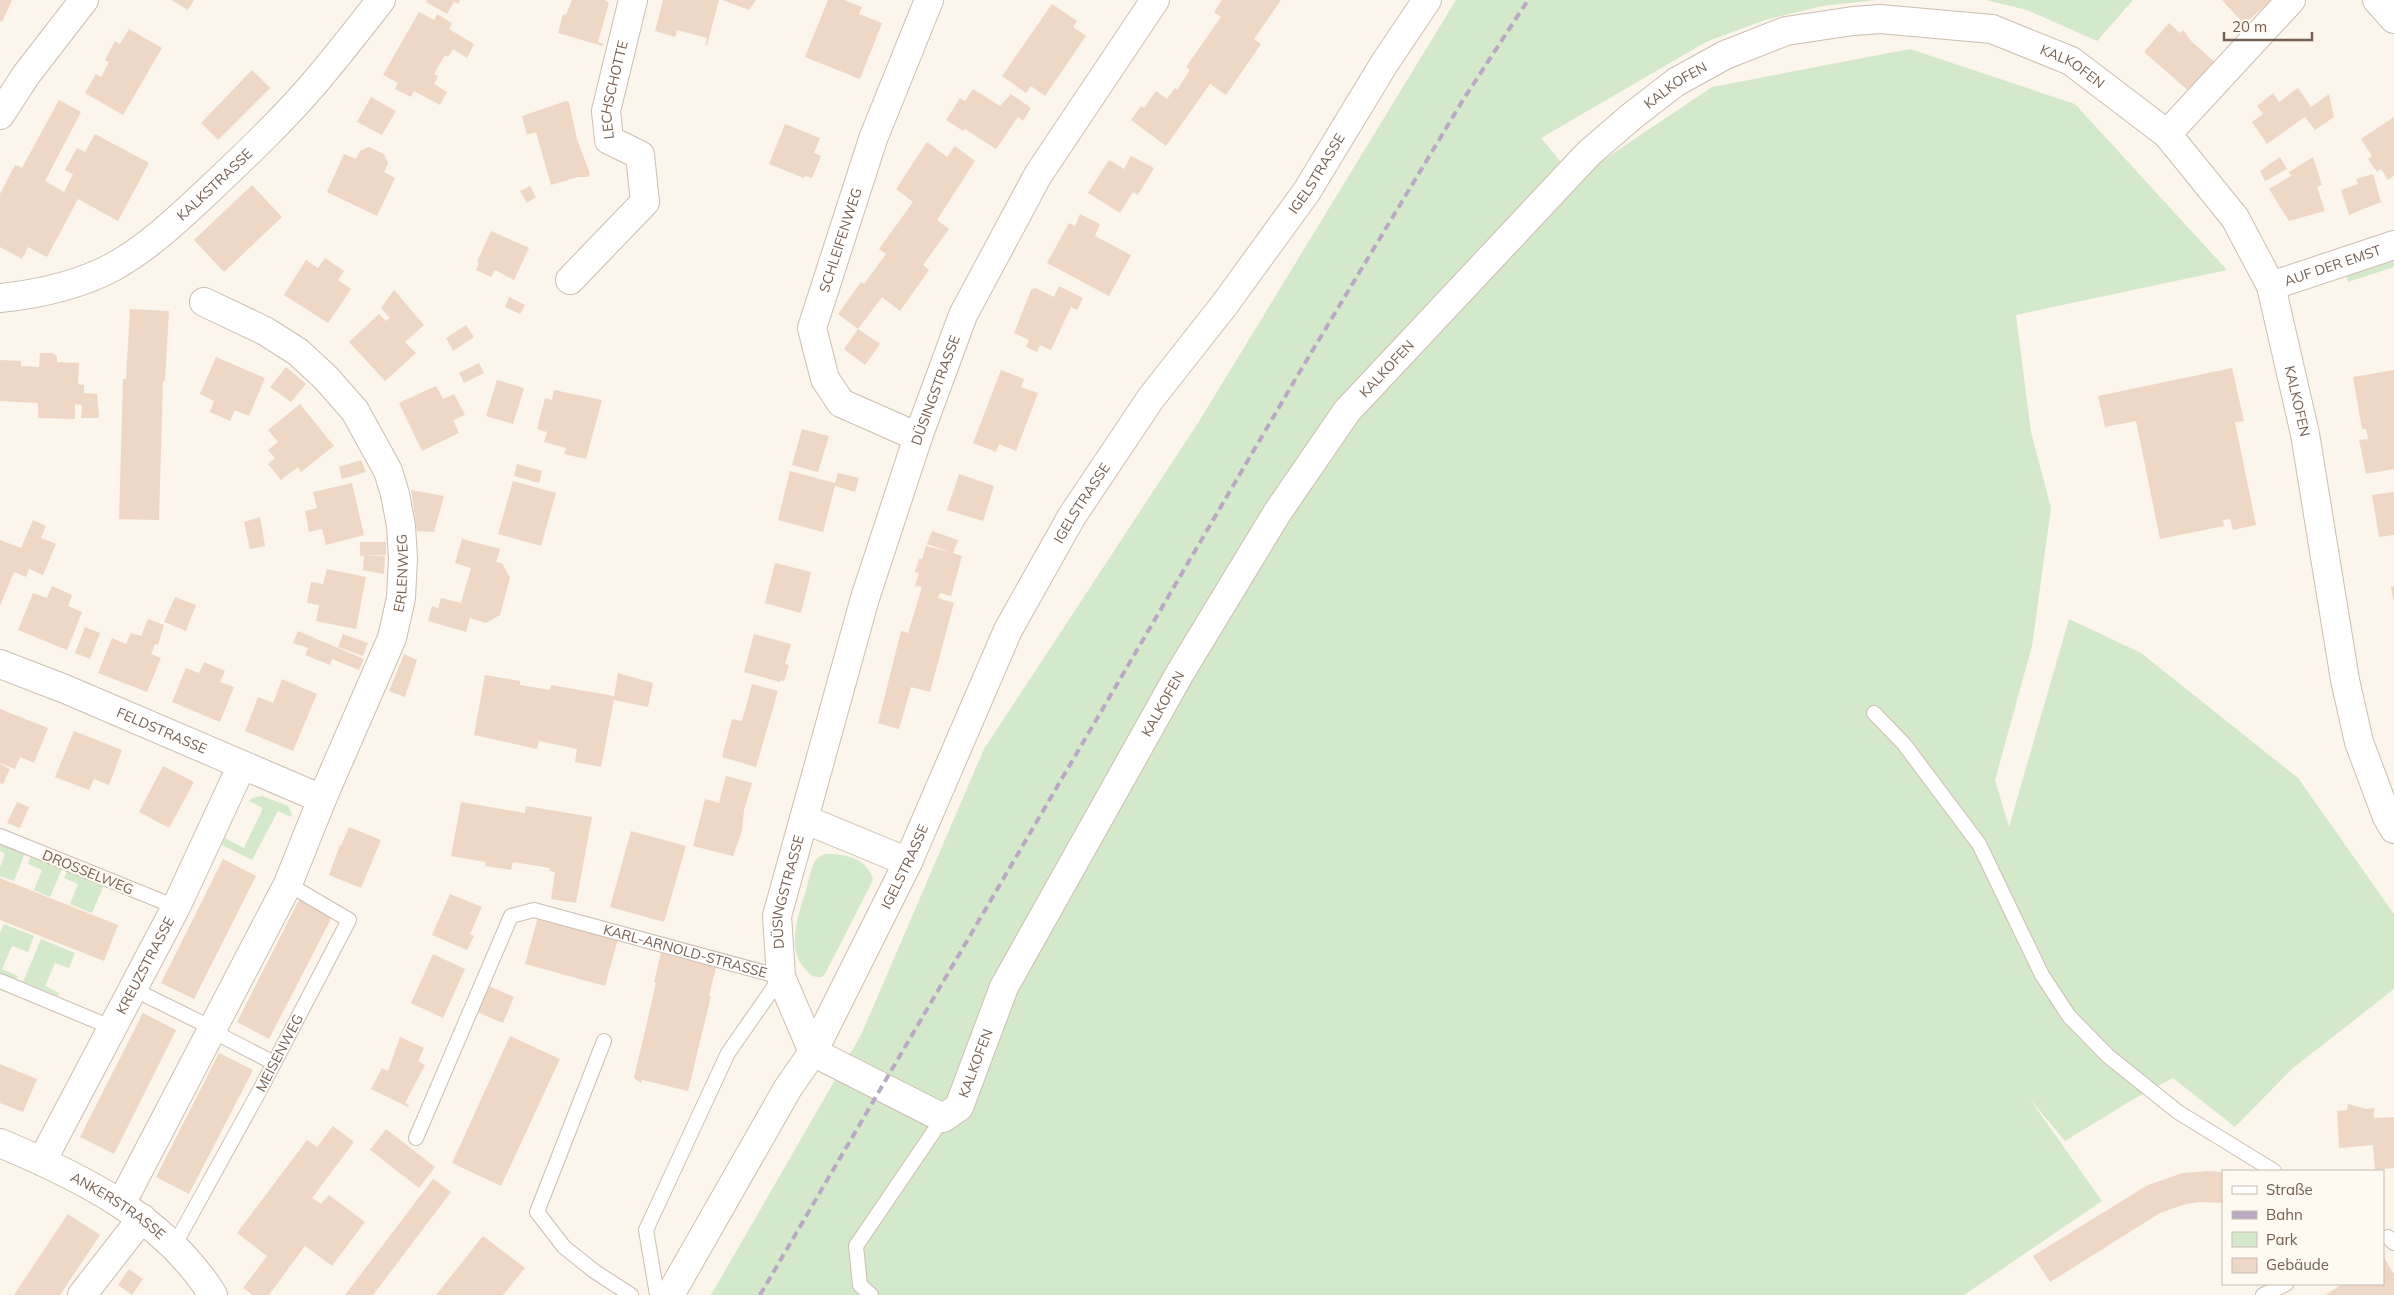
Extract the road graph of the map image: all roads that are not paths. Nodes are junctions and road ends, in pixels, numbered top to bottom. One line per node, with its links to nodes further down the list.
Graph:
1 (84, 0): 10 (street)
2 (381, 0): 15 (street, KALKSTRASSE)
3 (633, 0): 13 (street, LECHSCHOTTE)
4 (929, 0): 17 (street, SCHLEIFENWEG)
5 (1154, 0): 17 (street, DÜSINGSTRASSE)
6 (1427, 0): 25 (street, IGELSTRASSE)
7 (2291, 0): 11 (street)
8 (2377, 0): 9 (street)
9 (2394, 20)
10 (0, 115)
11 (2167, 134): 14 (street, KALKOFEN); 36 (street, KALKOFEN)
12 (2394, 245): 14 (street, AUF DER EMST)
13 (570, 280)
14 (2271, 286): 23 (street, KALKOFEN)
15 (0, 298)
16 (204, 302): 21 (street, ERLENWEG)
17 (918, 437): 22 (street, DÜSINGSTRASSE)
18 (0, 664): 20 (street, FELDSTRASSE)
19 (1874, 713): 40 (lane)
20 (242, 766): 21 (street, FELDSTRASSE); 27 (street, KREUZSTRASSE)
21 (322, 799): 26 (street)
22 (804, 818): 25 (street, DÜSINGSTRASSE); 28 (street, DÜSINGSTRASSE)
23 (2394, 830)
24 (0, 836): 27 (lane, DROSSELWEG)
25 (908, 862): 34 (street, IGELSTRASSE)
26 (288, 884): 32 (street); 35 (lane, MEISENWEG)
27 (176, 907): 30 (street, KREUZSTRASSE)
28 (781, 977): 34 (street, DÜSINGSTRASSE); 37 (lane, KARL-ARNOLD-STRASSE); 47 (lane, KARL-ARNOLD-STRASSE)
29 (0, 982): 31 (lane)
30 (133, 989): 31 (street, KREUZSTRASSE); 32 (lane)
31 (113, 1028): 39 (street, KREUZSTRASSE)
32 (212, 1028): 35 (lane); 41 (street)
33 (604, 1041): 46 (lane)
34 (813, 1052): 36 (street); 48 (street)
35 (274, 1063): 42 (lane, MEISENWEG)
36 (943, 1118): 49 (lane)
37 (416, 1138)
38 (0, 1143): 39 (street, ANKERSTRASSE)
39 (42, 1161): 41 (street, ANKERSTRASSE)
40 (2272, 1170)
41 (132, 1211): 42 (street, ANKERSTRASSE); 44 (street)
42 (174, 1246): 45 (street, ANKERSTRASSE)
43 (2284, 1285): 50 (lane)
44 (82, 1295)
45 (213, 1295)
46 (631, 1295)
47 (657, 1295)
48 (670, 1295)
49 (871, 1295)
50 (2263, 1295)

